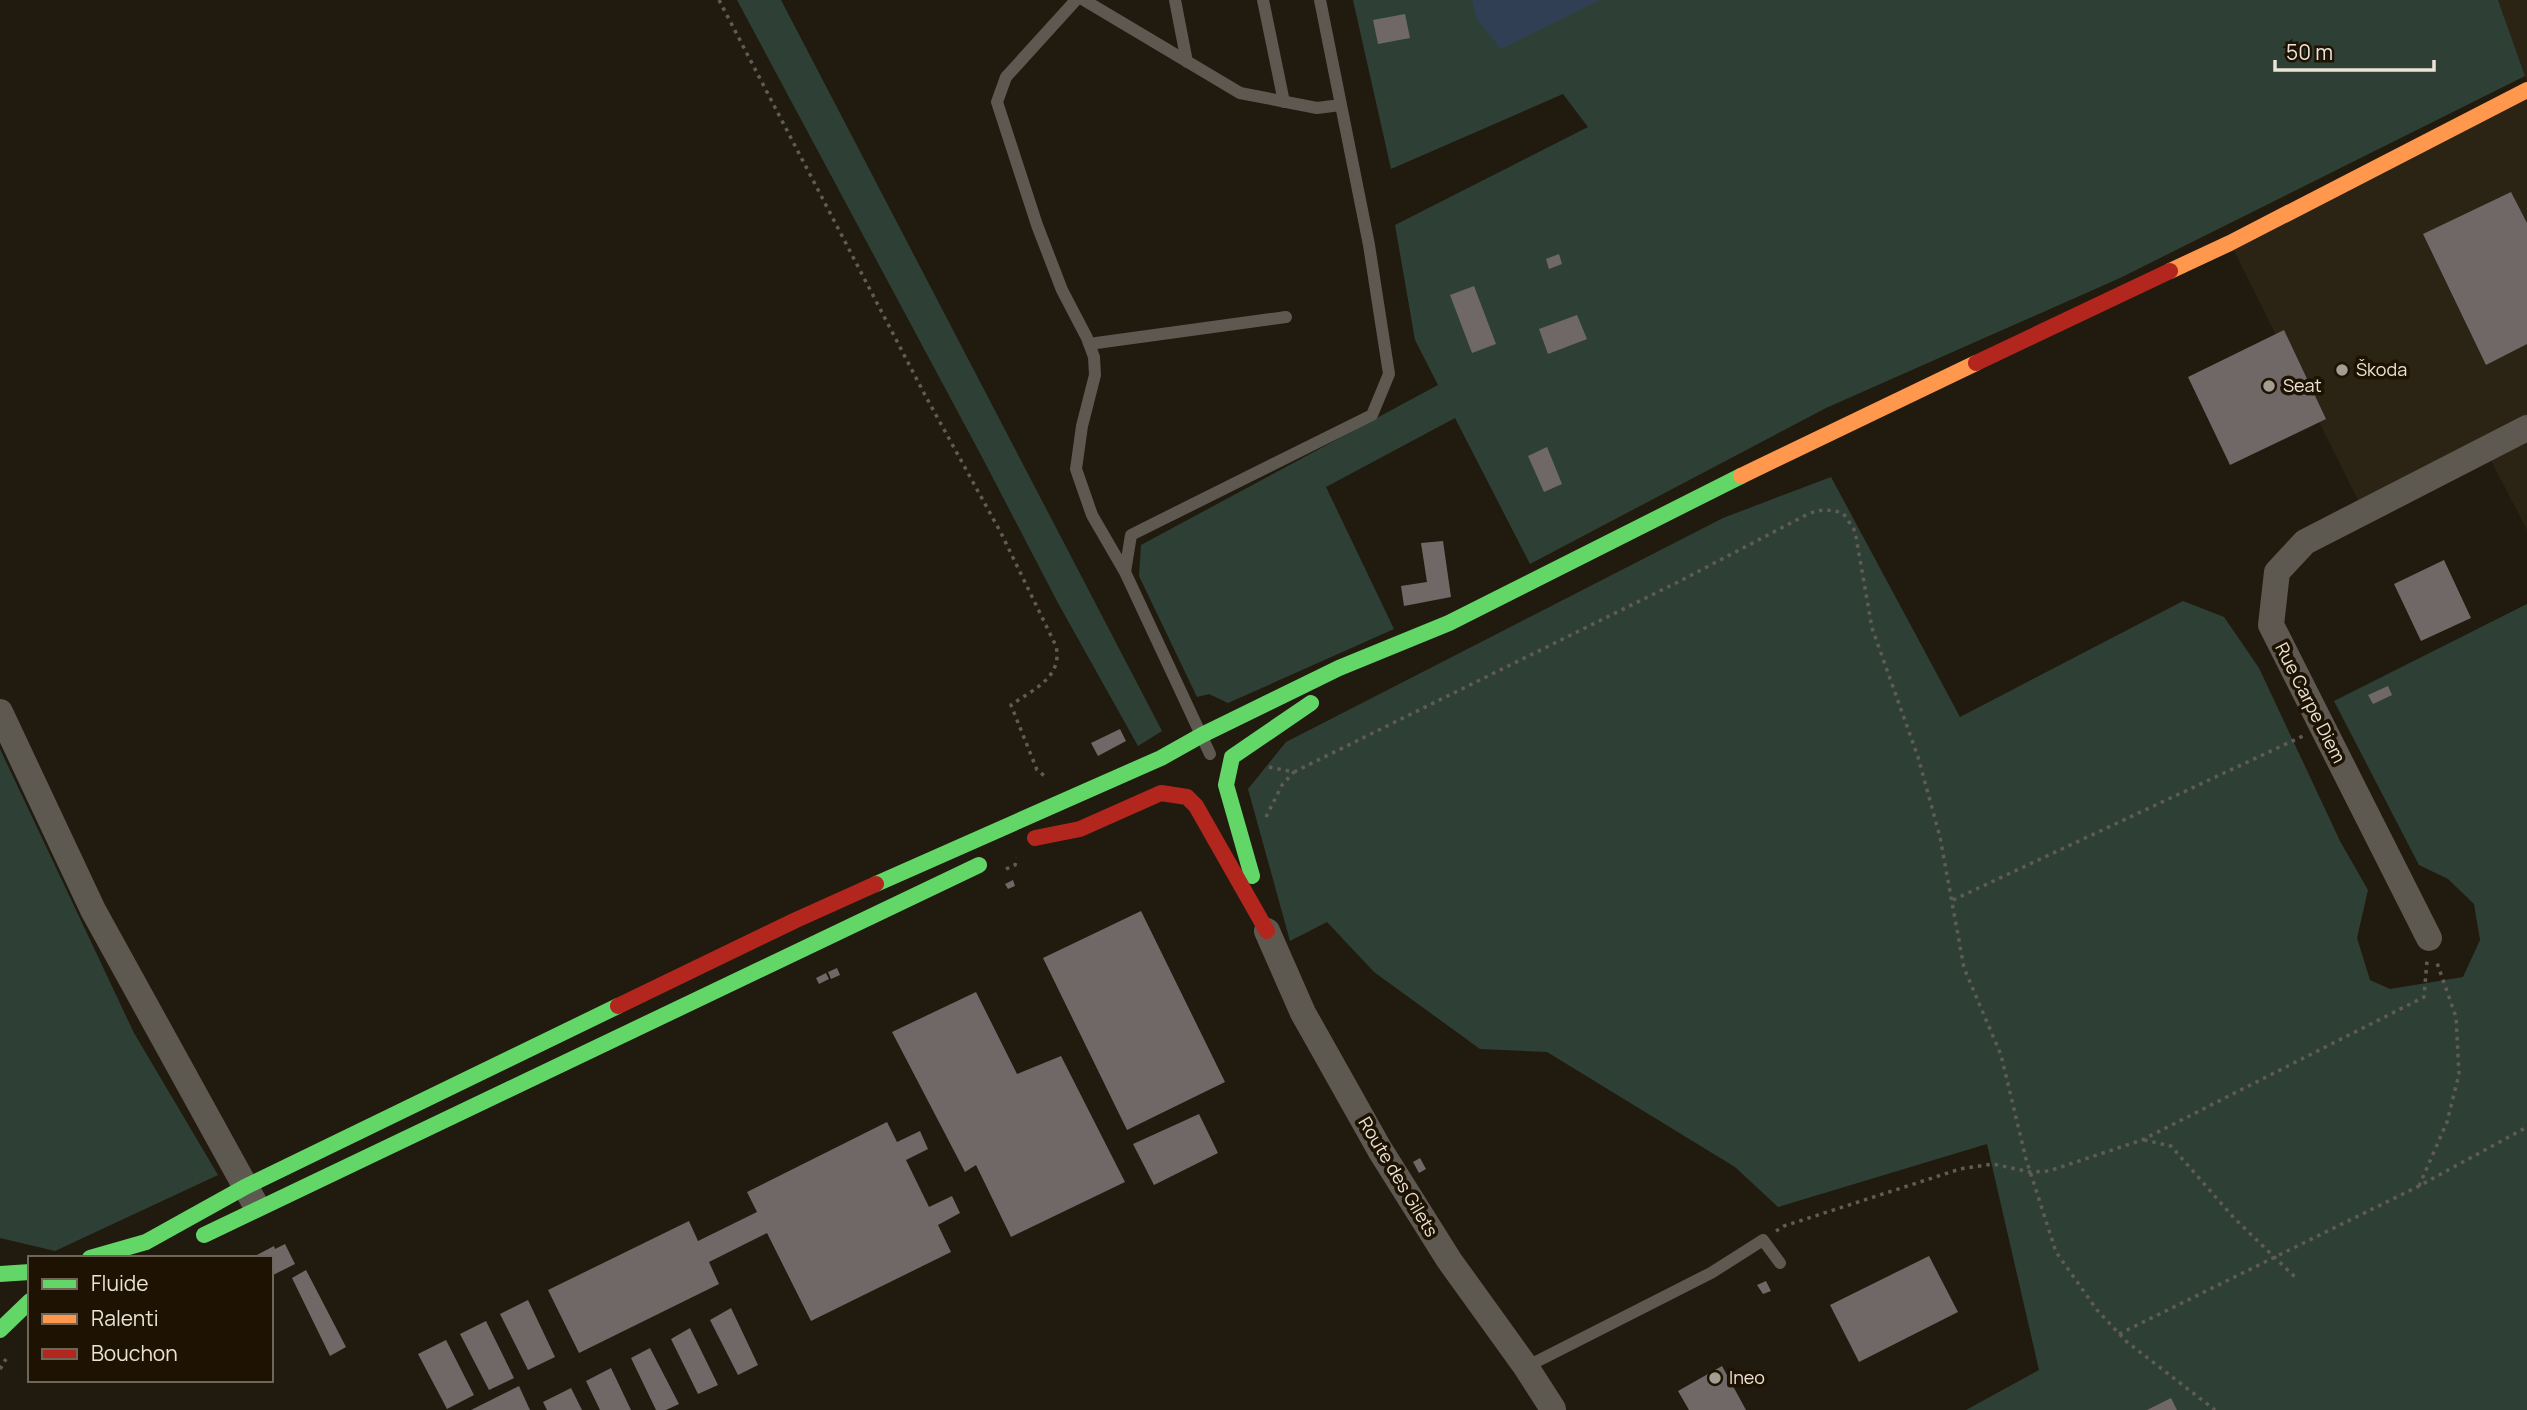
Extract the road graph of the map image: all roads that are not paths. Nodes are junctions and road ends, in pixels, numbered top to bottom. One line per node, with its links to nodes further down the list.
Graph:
1 (1076, 0): 11 (lane)
2 (1084, 0): 6 (lane)
3 (1175, 0): 6 (lane)
4 (1263, 0): 8 (lane)
5 (1320, 0): 9 (lane)
6 (1187, 62): 8 (lane)
7 (2527, 90): 14 (main road)
8 (1284, 102): 9 (lane)
9 (1341, 106): 13 (lane)
10 (1286, 317): 11 (lane)
11 (1089, 344): 13 (lane)
12 (2527, 428): 22 (street, Rue Carpe Diem)
13 (1125, 572): 17 (lane)
14 (1449, 623): 15 (main road); 17 (main road)
15 (1357, 679)
16 (0, 712): 23 (street)
17 (1195, 739): 21 (main road, Route des Gilets); 23 (main road)
18 (1169, 774): 21 (main road, Route des Gilets)
19 (1216, 809): 21 (main road, Route des Gilets)
20 (989, 860): 24 (main road)
21 (1268, 931): 34 (street, Route des Gilets)
22 (2429, 938)
23 (245, 1187): 24 (street); 27 (main road)
24 (258, 1210): 25 (main road)
25 (187, 1243)
26 (162, 1251): 28 (main road)
27 (97, 1256)
28 (144, 1256)
29 (1780, 1263): 34 (lane)
30 (28, 1272): 31 (main road)
31 (0, 1274)
32 (28, 1303): 33 (main road)
33 (0, 1330)
34 (1526, 1367): 35 (street, Route des Gilets)
35 (1553, 1409)

